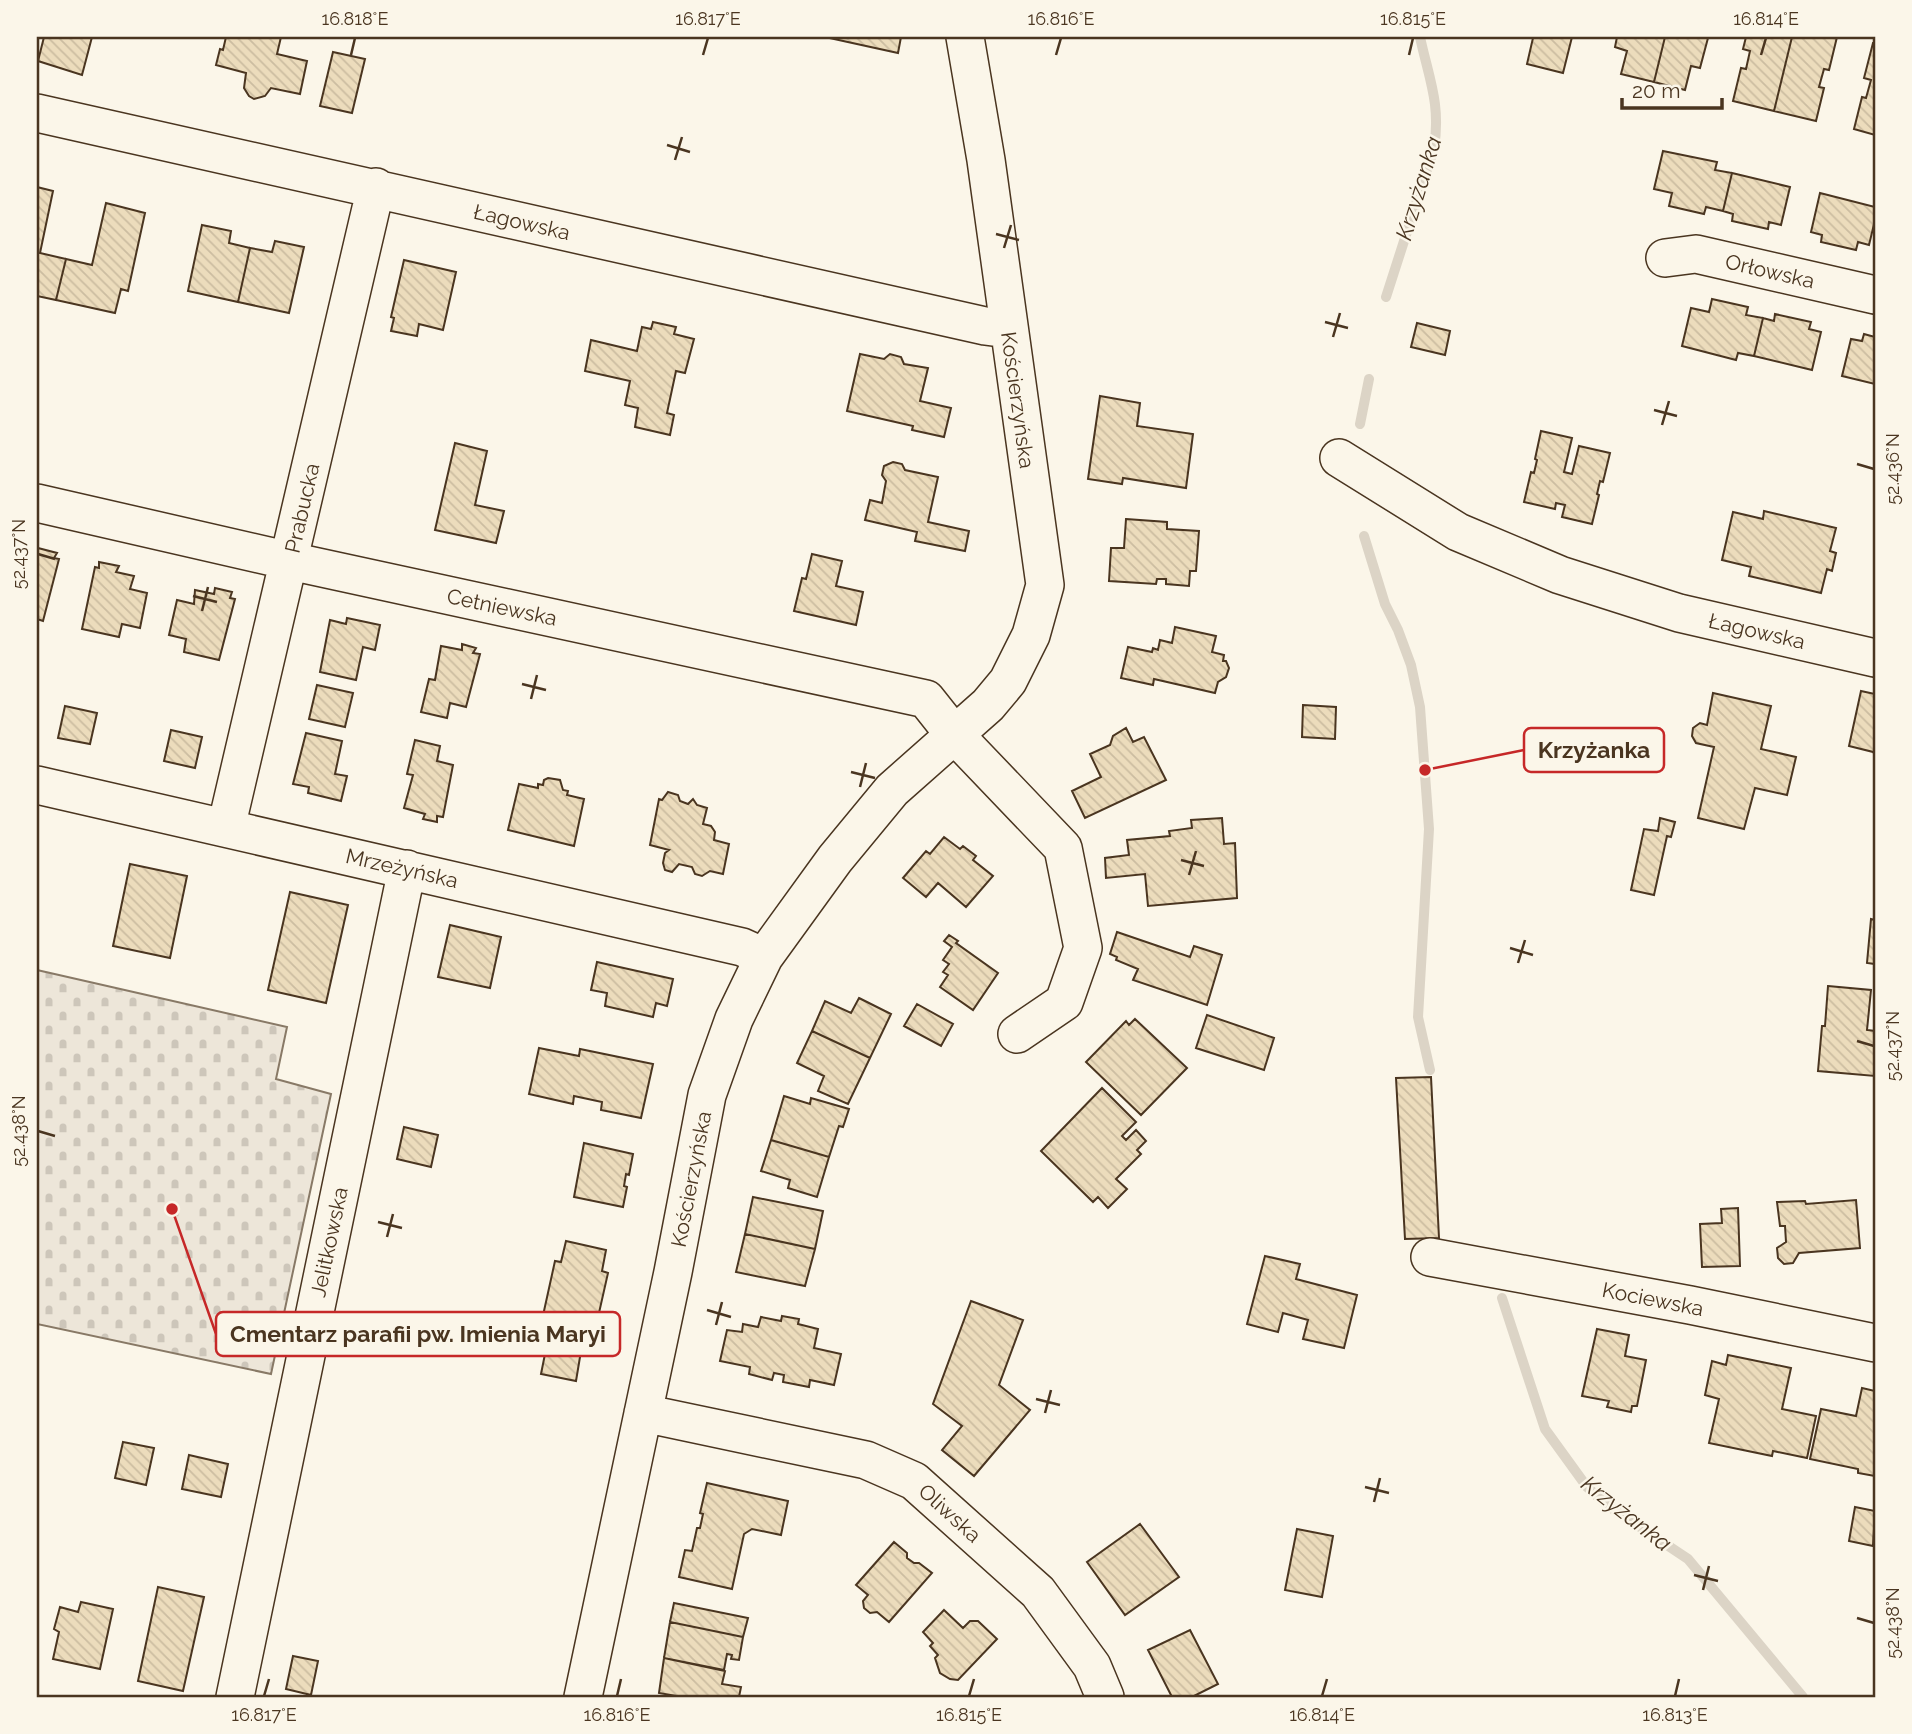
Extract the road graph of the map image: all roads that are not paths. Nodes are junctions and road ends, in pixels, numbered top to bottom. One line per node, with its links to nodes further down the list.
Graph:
1 (965, 37): 6 (street, Kościerzyńska)
2 (37, 113): 3 (street, Łagowska)
3 (376, 187): 6 (street, Łagowska); 9 (street, Prabucka)
4 (1665, 258): 5 (street, Orłowska)
5 (1875, 295)
6 (1007, 329): 11 (street, Kościerzyńska)
7 (1339, 458): 10 (street, Łagowska)
8 (37, 503): 9 (street, Cetniewska)
9 (290, 561): 11 (street, Cetniewska); 13 (street, Prabucka)
10 (1875, 658)
11 (953, 733): 15 (street, Kościerzyńska); 16 (street)
12 (37, 785): 13 (street, Mrzeżyńska)
13 (226, 828): 14 (street, Mrzeżyńska)
14 (407, 869): 15 (street, Mrzeżyńska); 20 (street, Jelitkowska)
15 (764, 957): 19 (street, Kościerzyńska)
16 (1017, 1034)
17 (1430, 1257): 18 (street, Kociewska)
18 (1875, 1343)
19 (643, 1413): 21 (street, Kościerzyńska); 22 (street, Oliwska)
20 (234, 1697)
21 (583, 1697)
22 (1105, 1697)

